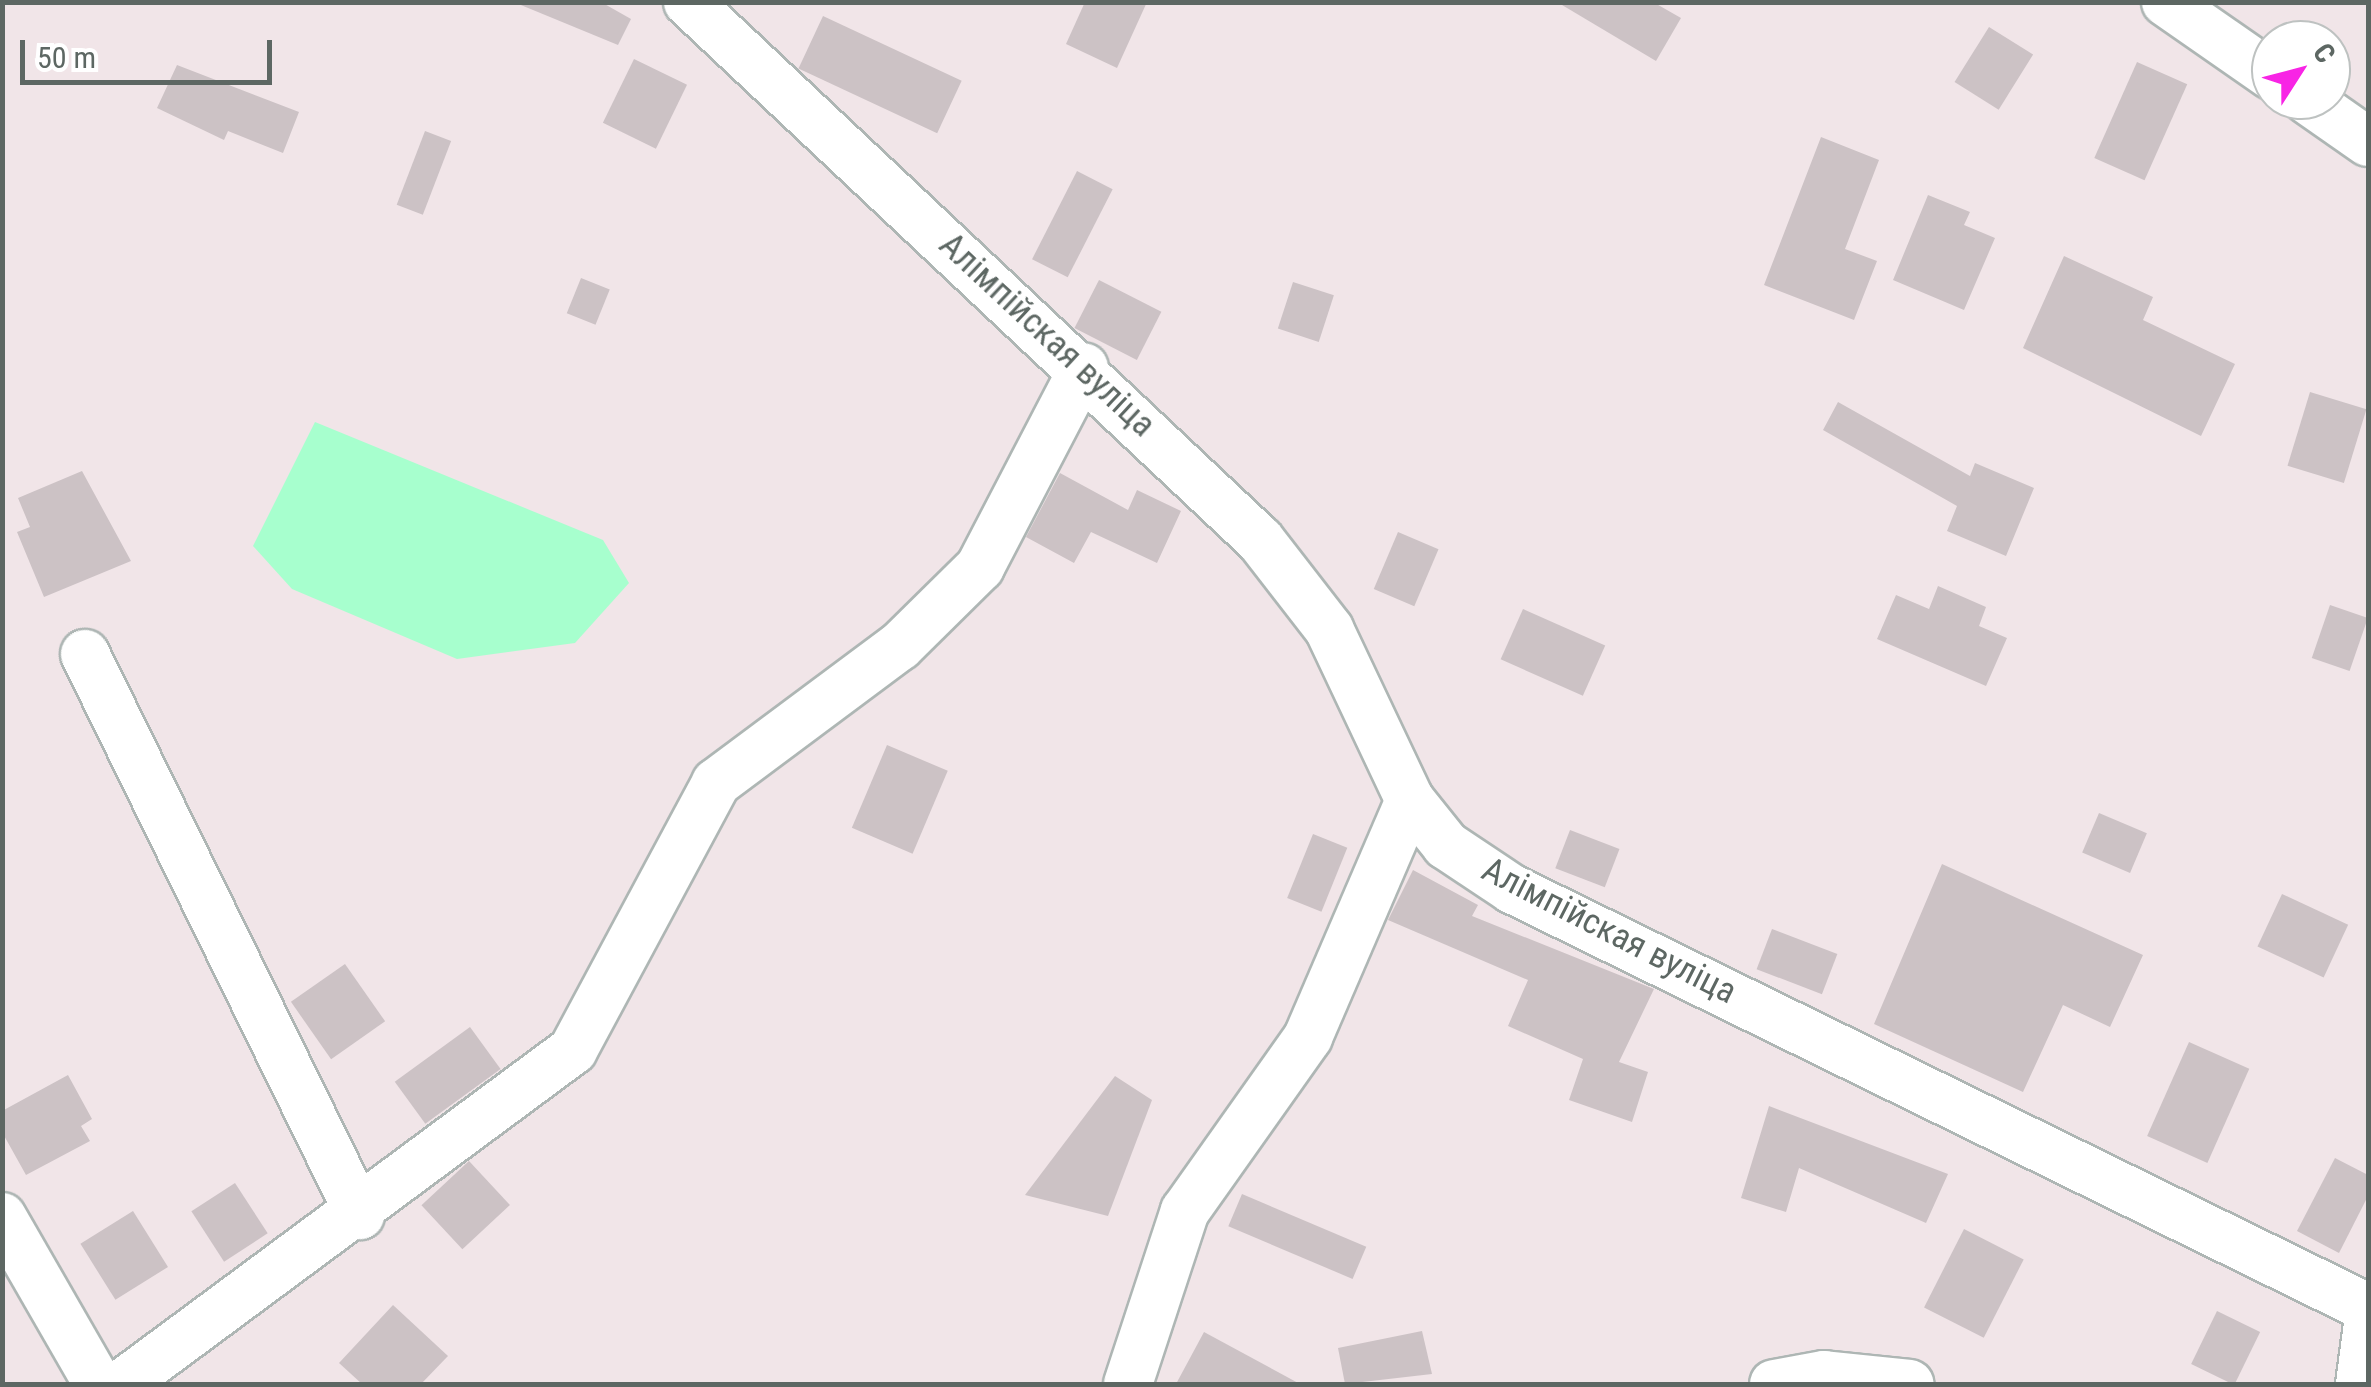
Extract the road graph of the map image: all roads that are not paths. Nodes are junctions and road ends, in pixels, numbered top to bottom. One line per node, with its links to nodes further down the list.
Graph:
1 (688, 2): 6 (street, Алімпійская вуліца)
2 (2166, 2): 3 (street)
3 (2251, 61)
4 (2337, 120): 5 (street)
5 (2368, 142)
6 (1084, 368): 8 (street, Алімпійская вуліца); 9 (street)
7 (84, 654): 9 (street)
8 (1410, 800): 11 (street, Алімпійская вуліца); 15 (street)
9 (360, 1215): 14 (street)
10 (2, 1217): 13 (street)
11 (2368, 1308)
12 (2368, 1324): 18 (street)
13 (98, 1384)
14 (122, 1384)
15 (1128, 1384)
16 (1774, 1384): 17 (street)
17 (1910, 1384)
18 (2360, 1384)

